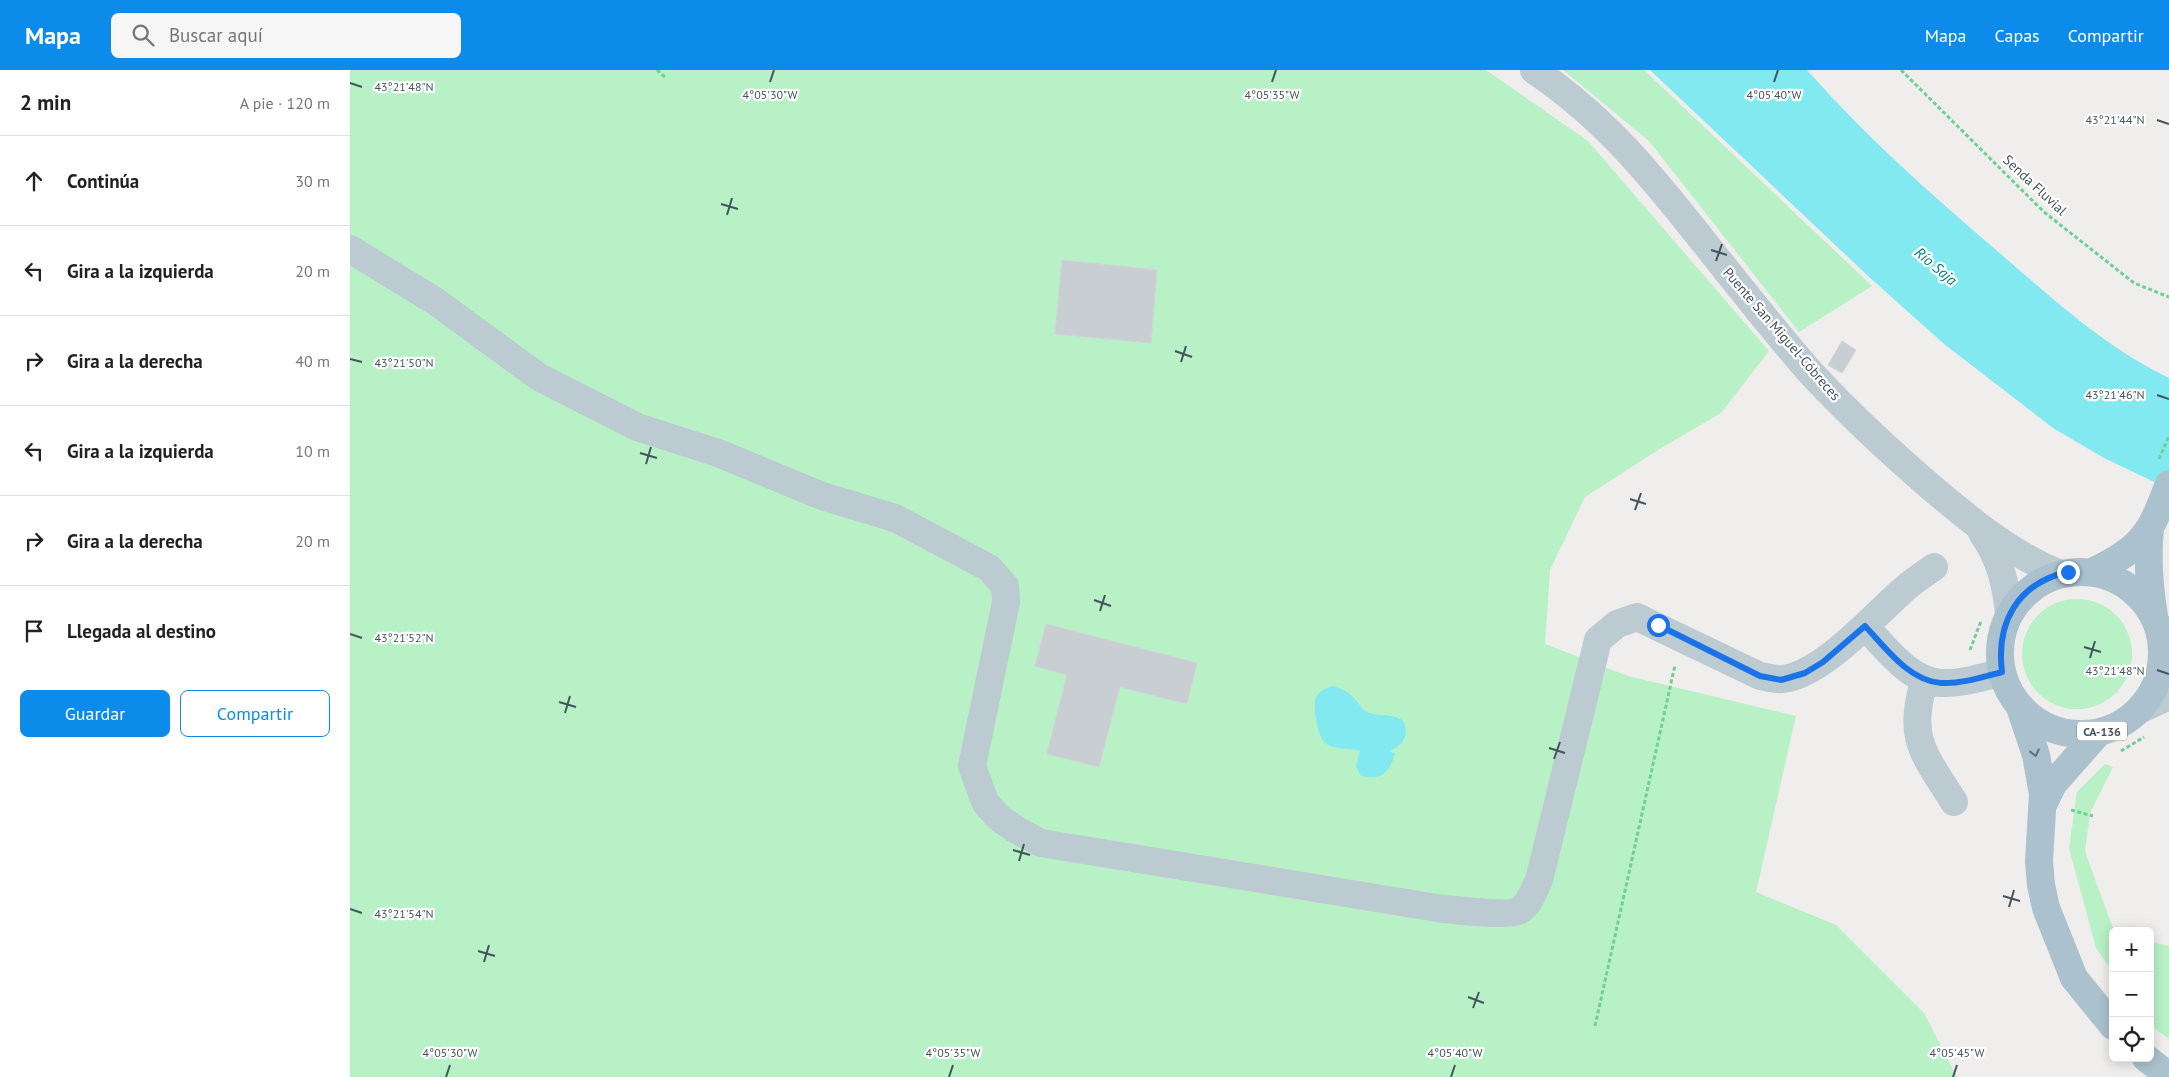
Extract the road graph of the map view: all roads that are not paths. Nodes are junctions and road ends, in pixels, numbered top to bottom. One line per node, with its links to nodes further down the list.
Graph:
1 (1534, 70): 4 (street, Puente San Miguel-Cóbreces)
2 (350, 249): 10 (street)
3 (2169, 484): 5 (main road, CA-136)
4 (1976, 526): 8 (street, Puente San Miguel-Cóbreces); 9 (street, Puente San Miguel-Cóbreces)
5 (2150, 528): 7 (main road, CA-136); 11 (main road, CA-136)
6 (1934, 567): 10 (street)
7 (2102, 567): 8 (main road, Puente San Miguel-Cóbreces / CA-136); 11 (main road, Puente San Miguel-Cóbreces / CA-136)
8 (2060, 574): 9 (main road, Puente San Miguel-Cóbreces / CA-136)
9 (1997, 614): 12 (main road, Puente San Miguel-Cóbreces / CA-136)
10 (1865, 626): 13 (street)
11 (2161, 632): 16 (main road, Puente San Miguel-Cóbreces / CA-136)
12 (2002, 672): 13 (street); 15 (main road, Puente San Miguel-Cóbreces / CA-136)
13 (1925, 679): 18 (street)
14 (2169, 696): 16 (street)
15 (2020, 707): 17 (main road, Puente San Miguel-Cóbreces / CA-136); 19 (main road, CA-136, one-way to 19)
16 (2141, 709): 17 (main road, Puente San Miguel-Cóbreces / CA-136)
17 (2099, 732): 19 (main road, CA-136)
18 (1954, 802)
19 (2043, 805): 20 (main road, CA-136)
20 (2109, 1021)
21 (2151, 1062): 22 (main road)
22 (2169, 1076)

